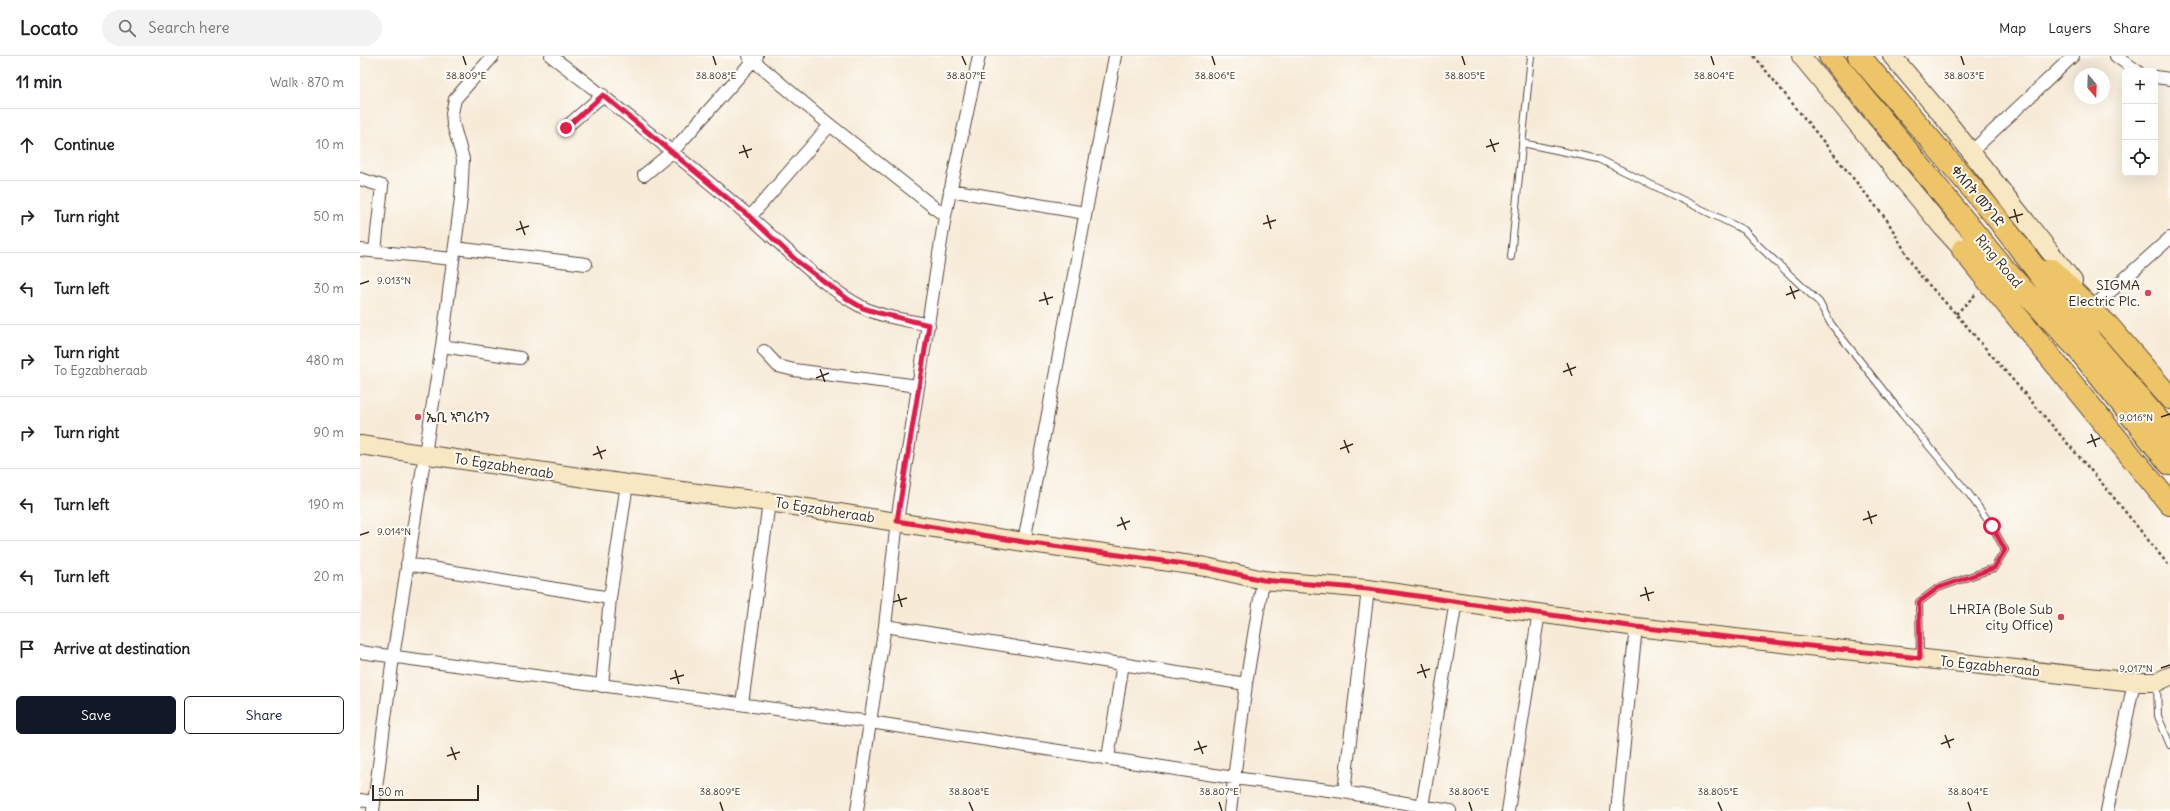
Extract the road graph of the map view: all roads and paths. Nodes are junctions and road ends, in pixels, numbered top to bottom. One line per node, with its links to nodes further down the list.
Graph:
1 (493, 56): 34 (street)
2 (551, 56): 17 (street)
3 (1114, 56): 26 (street)
4 (1530, 56): 20 (lane)
5 (1754, 56): 39 (path)
6 (1801, 56): 32 (main road)
7 (1830, 56): 42 (highway, Ring Road)
8 (1858, 56): 27 (highway, ቀለበት መንገድ)
9 (1892, 56): 22 (main road)
10 (2116, 56): 14 (street)
11 (753, 57): 18 (street); 21 (street)
12 (2069, 57): 22 (street)
13 (975, 58): 25 (street)
14 (2133, 68)
15 (2158, 77): 16 (street)
16 (2170, 79)
17 (603, 95): 19 (street); 21 (street)
18 (830, 125): 28 (street); 29 (street)
19 (566, 128)
20 (1522, 143): 35 (lane); 68 (lane)
21 (672, 152): 23 (street); 29 (street)
22 (1971, 152): 38 (main road)
23 (644, 175)
24 (360, 179): 33 (street)
25 (950, 190): 26 (street); 28 (street)
26 (1085, 213): 56 (street)
27 (1992, 213): 41 (highway); 48 (highway, ቀለበት መንገድ)
28 (945, 216): 40 (street)
29 (750, 217): 40 (street)
30 (2170, 238): 38 (street)
31 (360, 250): 33 (street)
32 (1963, 250): 37 (highway); 42 (highway)
33 (375, 251): 34 (street)
34 (454, 253): 36 (street); 43 (street)
35 (1511, 257)
36 (586, 264)
37 (1989, 281): 39 (path); 54 (highway)
38 (2093, 307): 41 (main road)
39 (1956, 314): 58 (path)
40 (929, 325): 46 (street)
41 (2110, 327): 47 (highway)
42 (2065, 337): 51 (highway, Ring Road)
43 (442, 346): 45 (street); 50 (street)
44 (764, 351): 46 (street)
45 (520, 358)
46 (918, 386): 55 (street)
47 (2170, 398)
48 (2170, 434)
49 (360, 445): 50 (main road, To Egzabheraab)
50 (424, 454): 52 (main road, To Egzabheraab); 57 (street)
51 (2170, 464)
52 (627, 484): 53 (main road, To Egzabheraab); 61 (street)
53 (769, 502): 55 (main road, To Egzabheraab); 74 (street)
54 (2170, 504)
55 (897, 521): 56 (main road, To Egzabheraab); 64 (street)
56 (1024, 542): 59 (main road, To Egzabheraab)
57 (407, 564): 61 (street); 67 (street)
58 (2170, 567)
59 (1263, 580): 60 (main road, To Egzabheraab); 72 (street)
60 (1368, 589): 62 (main road, To Egzabheraab); 79 (street)
61 (610, 598): 73 (street)
62 (1456, 601): 63 (main road, To Egzabheraab); 82 (street)
63 (1539, 612): 65 (main road, To Egzabheraab); 86 (street)
64 (885, 626): 69 (street); 75 (street)
65 (1636, 627): 68 (main road, To Egzabheraab); 87 (street)
66 (360, 652): 67 (street)
67 (393, 657): 73 (street); 81 (street)
68 (1920, 658): 71 (main road, To Egzabheraab)
69 (1123, 663): 72 (street); 77 (street)
70 (2164, 679): 71 (main road, To Egzabheraab); 76 (lane)
71 (2134, 682): 88 (street)
72 (1246, 684): 78 (street)
73 (602, 686): 74 (street)
74 (742, 704): 75 (street)
75 (870, 722): 77 (street); 83 (street)
76 (2170, 745)
77 (1108, 758): 78 (street)
78 (1234, 778): 79 (street); 84 (street)
79 (1344, 792): 82 (street)
80 (360, 800): 81 (street)
81 (373, 806)
82 (1422, 807): 85 (street)
83 (857, 811)
84 (1230, 811)
85 (1450, 811)
86 (1508, 811)
87 (1617, 811)
88 (2107, 811)

